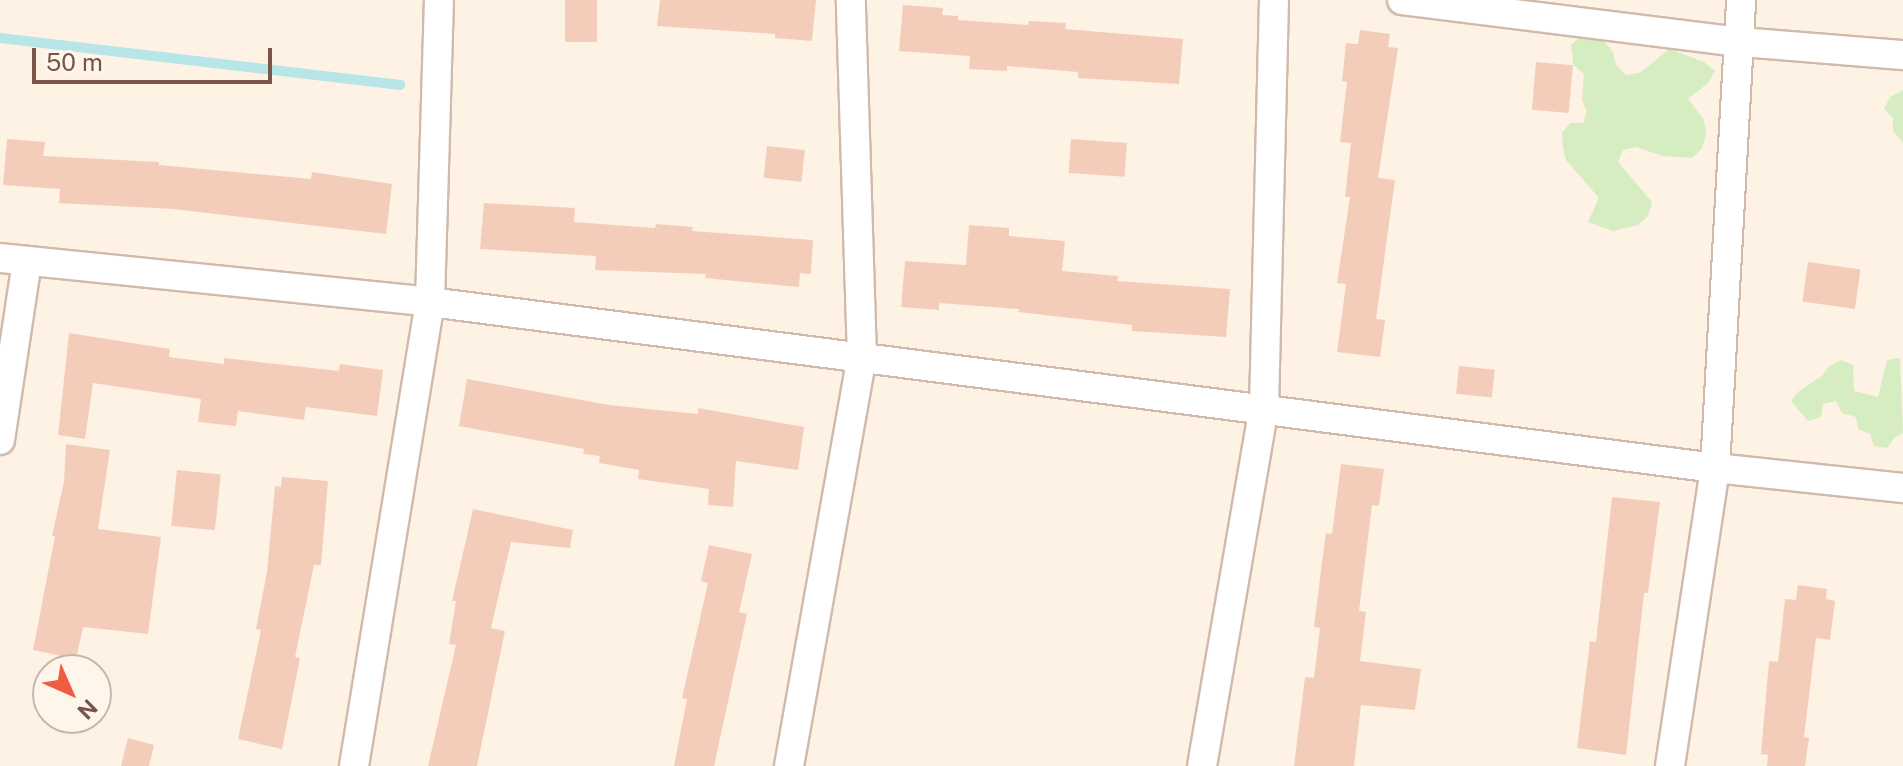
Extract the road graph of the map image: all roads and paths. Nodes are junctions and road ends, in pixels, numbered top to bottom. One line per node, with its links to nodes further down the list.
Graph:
1 (439, 0): 9 (street)
2 (851, 0): 10 (street)
3 (1274, 0): 11 (street)
4 (1402, 0): 6 (street)
5 (1741, 0): 6 (street)
6 (1741, 42): 7 (street); 13 (street)
7 (1903, 55)
8 (13, 260): 9 (street); 12 (street)
9 (430, 302): 10 (street); 15 (street)
10 (862, 358): 11 (street); 16 (street)
11 (1264, 408): 13 (street); 17 (street)
12 (0, 440)
13 (1715, 468): 14 (street); 18 (street)
14 (1903, 488)
15 (354, 766)
16 (789, 766)
17 (1202, 766)
18 (1670, 766)

